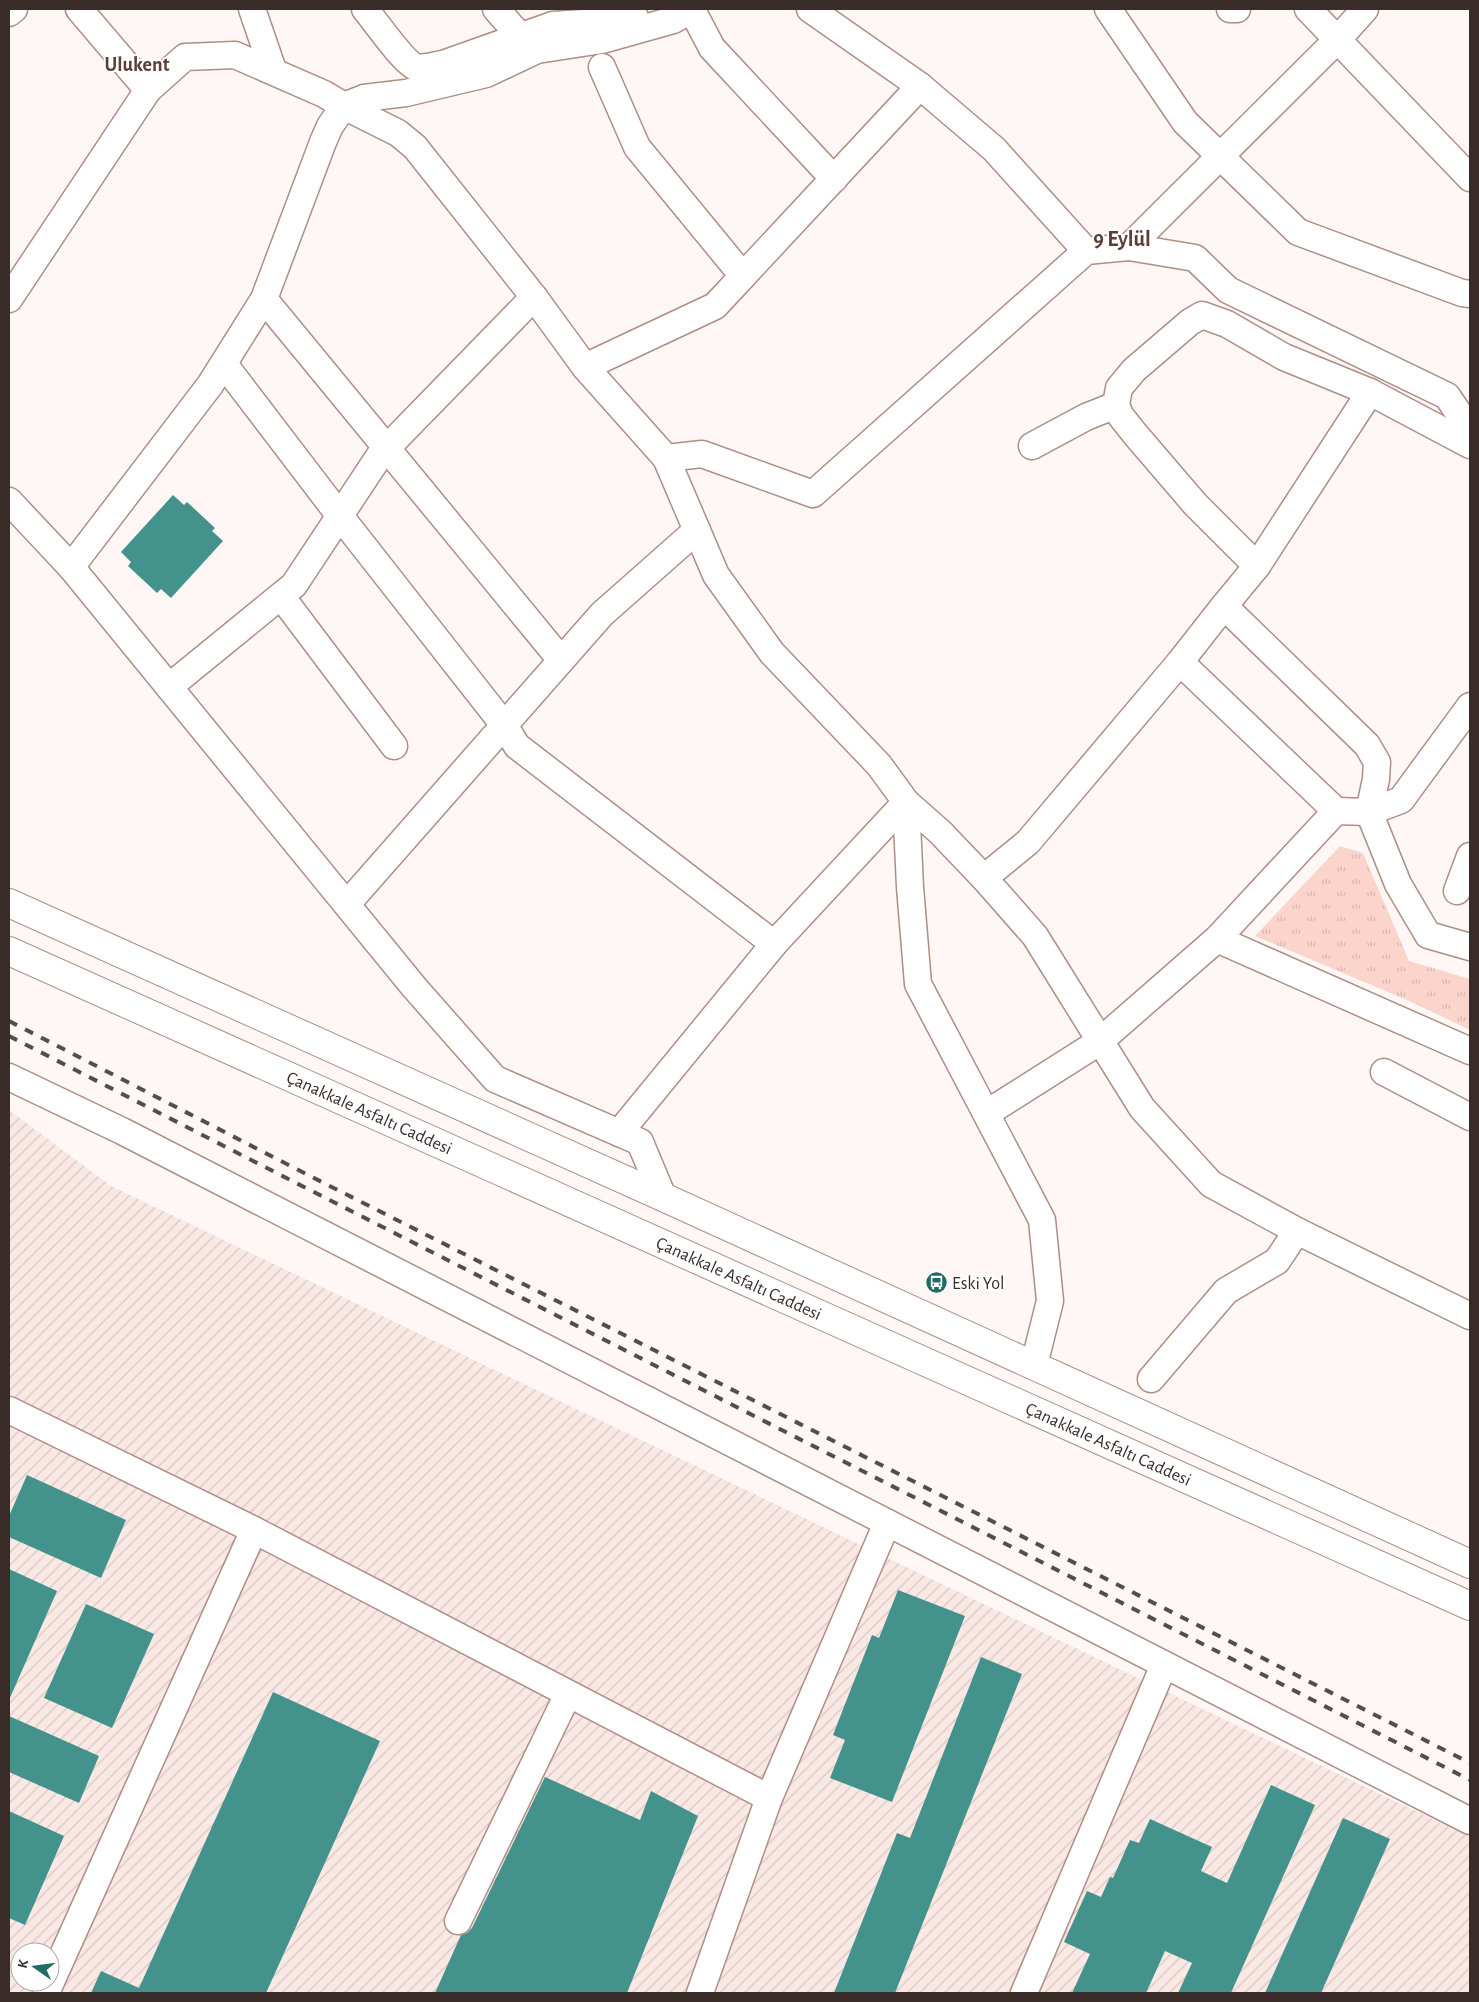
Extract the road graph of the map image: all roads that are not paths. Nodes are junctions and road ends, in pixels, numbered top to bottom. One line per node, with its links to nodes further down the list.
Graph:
1 (14, 9): 14 (street)
2 (79, 9): 20 (street)
3 (252, 9): 18 (street)
4 (365, 9): 15 (street)
5 (496, 9): 15 (street)
6 (656, 9): 15 (street)
7 (690, 9): 21 (street); 24 (street)
8 (810, 9): 19 (street)
9 (1108, 9): 22 (street)
10 (1230, 9): 11 (street)
11 (1237, 9)
12 (1308, 9): 16 (street)
13 (1365, 9): 16 (street)
14 (9, 13)
15 (520, 36)
16 (1338, 39): 22 (street); 23 (street)
17 (602, 67): 27 (street)
18 (272, 70): 20 (street); 21 (street)
19 (920, 86): 24 (street); 26 (street)
20 (148, 90): 30 (street)
21 (344, 106): 29 (street); 31 (street)
22 (1220, 155): 25 (street); 28 (street)
23 (1470, 178)
24 (834, 179): 27 (street)
25 (1129, 247): 26 (street); 36 (street)
26 (1086, 251): 39 (street)
27 (743, 276): 33 (street)
28 (1470, 294)
29 (534, 296): 33 (street); 38 (street)
30 (9, 299)
31 (264, 299): 32 (street); 38 (street)
32 (224, 364): 41 (street); 44 (street)
33 (586, 367): 39 (street)
34 (1370, 392): 35 (street); 36 (street); 43 (street)
35 (1116, 406): 37 (street); 43 (street)
36 (1466, 443)
37 (1032, 446)
38 (386, 448): 41 (street); 47 (street)
39 (666, 458): 42 (street)
40 (9, 502): 44 (street)
41 (340, 516): 45 (street); 51 (street)
42 (696, 530): 47 (street); 53 (street)
43 (1257, 566): 46 (street)
44 (71, 567): 49 (street)
45 (281, 596): 49 (street); 52 (street)
46 (1224, 606): 48 (street); 55 (street)
47 (561, 660): 51 (street)
48 (1180, 662): 54 (street); 57 (street)
49 (169, 687): 60 (street)
50 (1470, 706): 55 (street)
51 (504, 725): 60 (street); 62 (street)
52 (394, 746)
53 (906, 802): 57 (street); 62 (street); 69 (street)
54 (1336, 810): 55 (street); 61 (street)
55 (1369, 812): 63 (street)
56 (1470, 856): 58 (street)
57 (984, 878): 65 (street)
58 (1457, 891)
59 (9, 903): 72 (highway)
60 (346, 904): 71 (street)
61 (1217, 940): 65 (street); 66 (street)
62 (774, 944): 71 (street)
63 (1470, 947)
64 (9, 951): 81 (highway, Çanakkale Asfaltı Caddesi)
65 (1100, 1042): 69 (street); 73 (street)
66 (1470, 1051)
67 (1384, 1072): 70 (street)
68 (9, 1077): 78 (street)
69 (987, 1113): 75 (street)
70 (1470, 1117)
71 (619, 1133): 72 (street)
72 (663, 1197): 75 (highway)
73 (1297, 1231): 74 (street); 76 (street)
74 (1470, 1316)
75 (1034, 1365): 80 (highway)
76 (1151, 1379)
77 (9, 1410): 79 (street)
78 (887, 1523): 82 (street); 84 (street)
79 (254, 1530): 83 (street); 87 (street)
80 (1470, 1564)
81 (1470, 1606)
82 (1164, 1665): 85 (street); 89 (street)
83 (568, 1694): 84 (street); 86 (street)
84 (769, 1798): 88 (street)
85 (1470, 1821)
86 (458, 1921)
87 (46, 1993)
88 (700, 1993)
89 (1024, 1993)

